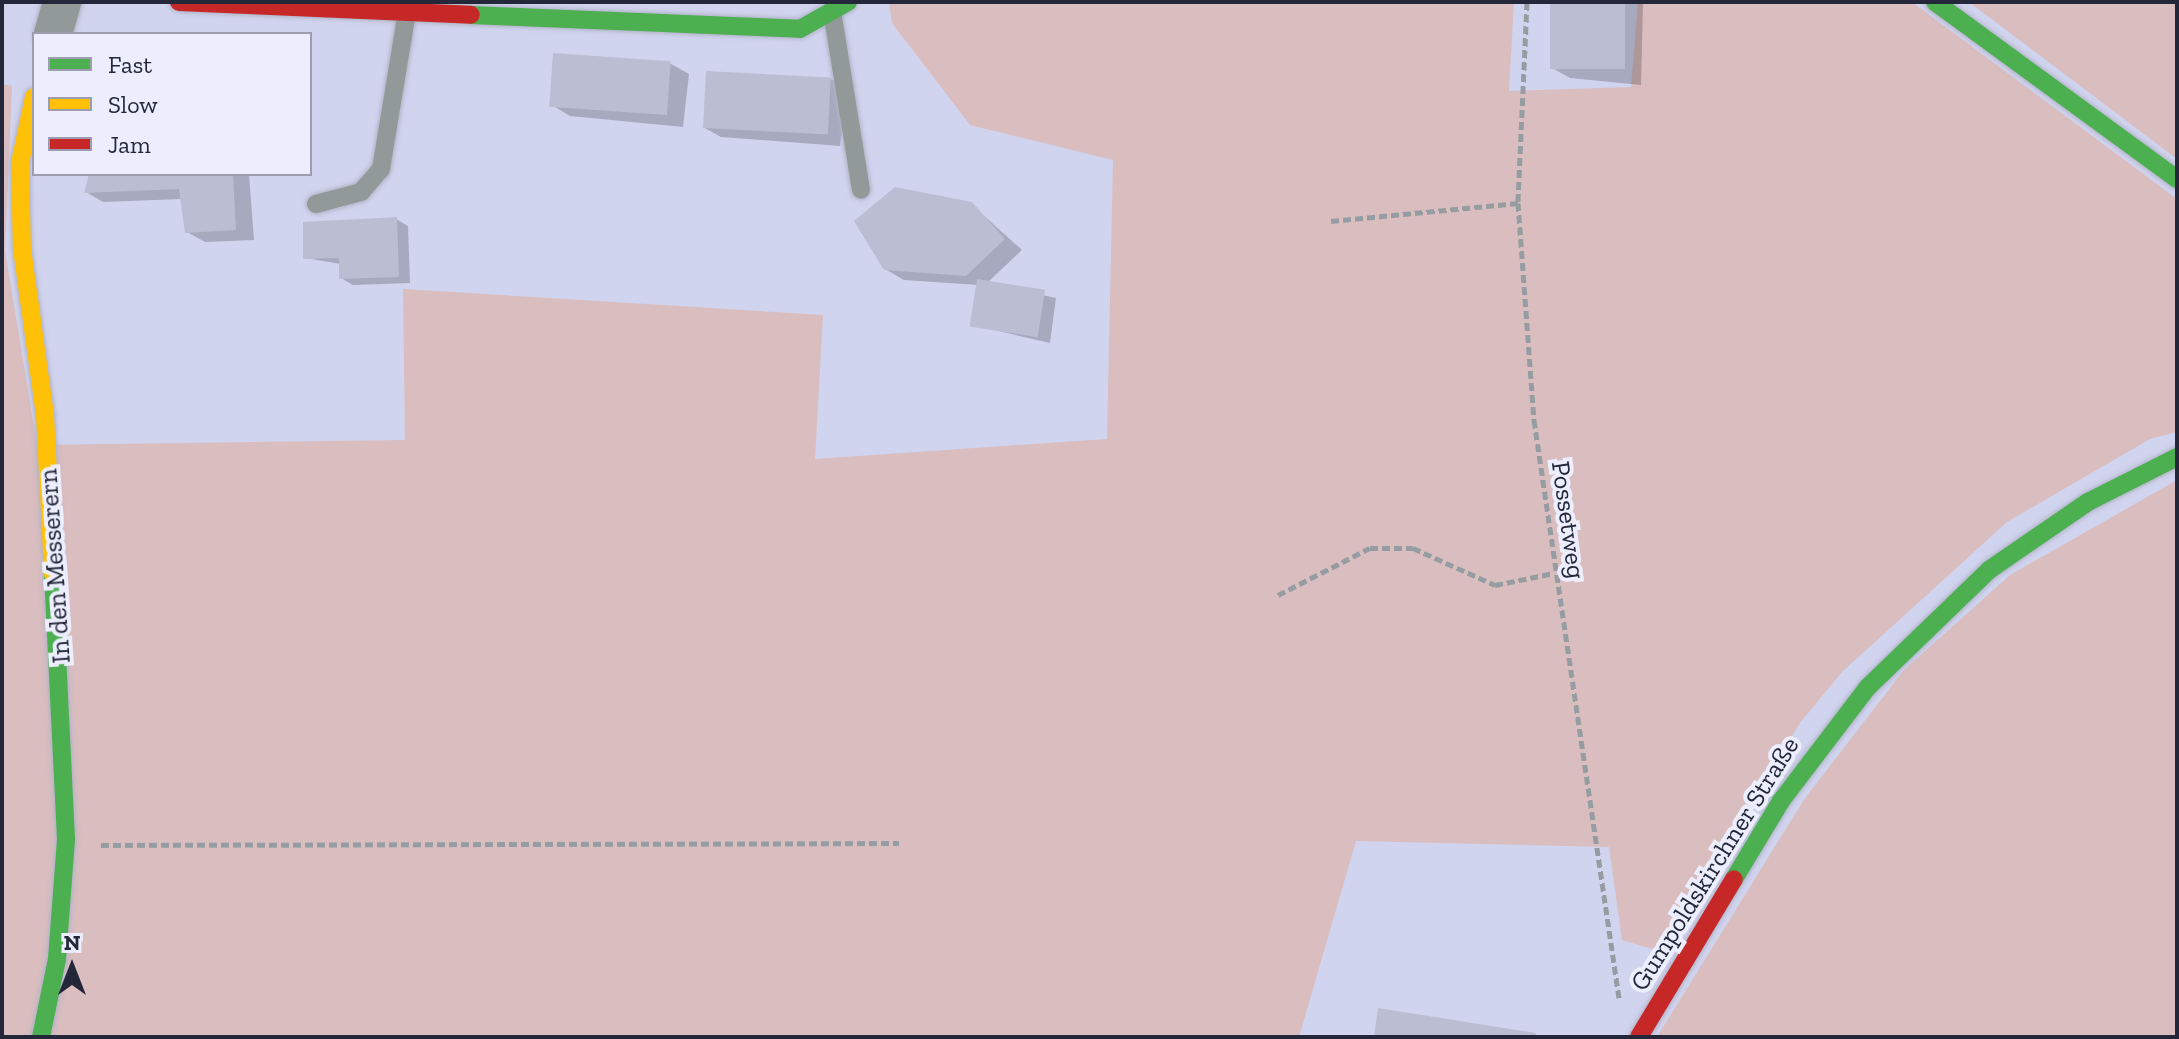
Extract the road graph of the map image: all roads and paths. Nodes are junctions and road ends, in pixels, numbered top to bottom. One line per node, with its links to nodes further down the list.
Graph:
1 (62, 2): 7 (street)
2 (179, 2): 6 (street)
3 (1527, 2): 11 (path, Possetweg)
4 (1935, 2): 9 (street)
5 (840, 6): 6 (street); 10 (lane)
6 (407, 12): 12 (lane)
7 (54, 32)
8 (32, 106): 17 (street, In den Messerern)
9 (2177, 179)
10 (861, 190)
11 (1518, 203): 13 (path); 15 (path, Possetweg)
12 (316, 204)
13 (1331, 221)
14 (2177, 457): 21 (street, Gumpoldskirchner Straße)
15 (1554, 573): 16 (path); 19 (path, Possetweg)
16 (1278, 595)
17 (66, 839): 18 (path); 20 (street, In den Messerern)
18 (899, 843)
19 (1623, 1012)
20 (41, 1037)
21 (1639, 1037)

